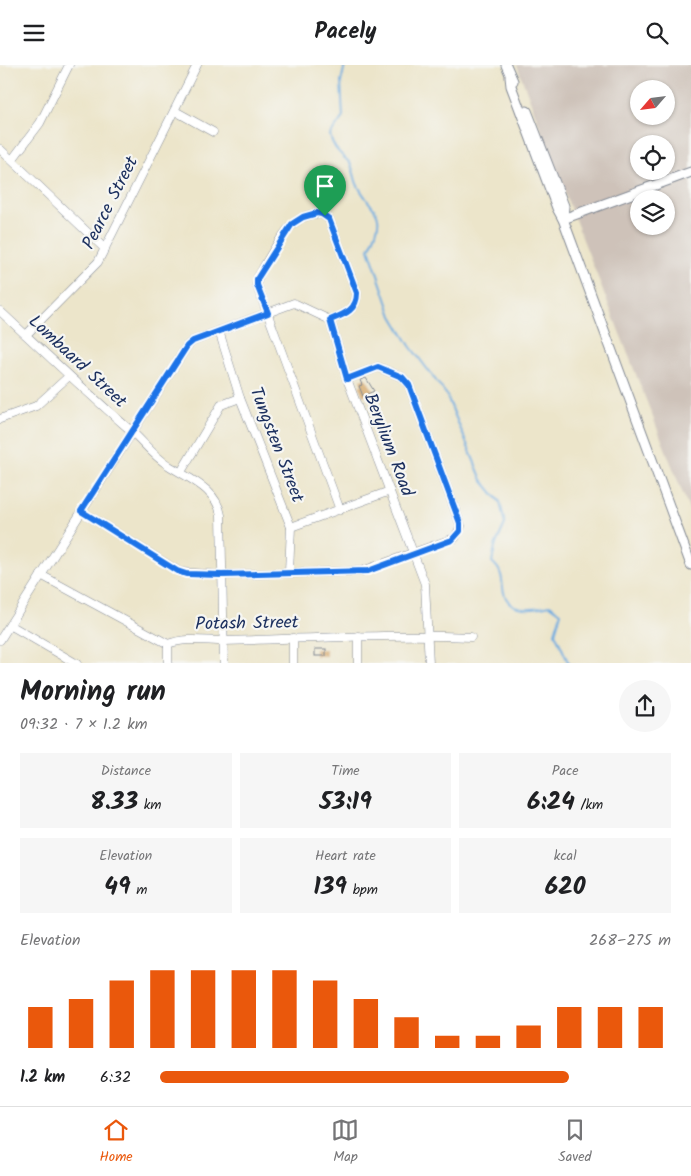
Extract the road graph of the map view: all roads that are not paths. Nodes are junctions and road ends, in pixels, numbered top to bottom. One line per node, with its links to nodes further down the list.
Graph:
1 (70, 65): 7 (street)
2 (198, 65): 4 (street, Pearce Street)
3 (506, 65): 9 (street)
4 (175, 111): 5 (street); 10 (street, Pearce Street)
5 (212, 132)
6 (0, 149): 7 (street)
7 (12, 160): 10 (street)
8 (691, 172): 9 (street)
9 (564, 219): 27 (street)
10 (105, 249): 15 (street, Pearce Street)
11 (0, 311): 15 (street, Lombaard Street)
12 (268, 313): 13 (street); 13 (street); 14 (street); 23 (street)
13 (330, 320): 17 (street, Berylium Road)
14 (219, 331): 18 (street, Tungsten Street); 20 (street)
15 (26, 335): 16 (street, Lombaard Street)
16 (68, 377): 19 (street); 20 (street, Lombaard Street)
17 (347, 379): 22 (street, Berylium Road); 26 (street)
18 (240, 398): 21 (street); 25 (street, Tungsten Street)
19 (0, 419)
20 (131, 431): 21 (street, Lombaard Street); 24 (street)
21 (180, 472): 30 (street, Lombaard Street)
22 (390, 491): 23 (street); 26 (street, Berylium Road)
23 (340, 510): 25 (street)
24 (81, 511): 29 (street); 30 (street)
25 (291, 527): 28 (street, Tungsten Street)
26 (413, 553): 28 (street); 33 (street, Berylium Road)
27 (691, 565)
28 (289, 572): 30 (street)
29 (41, 575): 31 (street); 38 (street)
30 (222, 575): 37 (street, Lombaard Street)
31 (10, 625): 36 (street); 39 (street)
32 (358, 636): 33 (street, Potash Street); 35 (street, Potash Street); 43 (street)
33 (428, 636): 34 (street, Potash Street); 44 (street, Berylium Road)
34 (471, 637)
35 (293, 638): 37 (street, Potash Street); 42 (street)
36 (0, 641)
37 (223, 641): 38 (street, Potash Street); 41 (street, Lombaard Street)
38 (168, 644): 40 (street)
39 (77, 663)
40 (168, 663)
41 (224, 663)
42 (293, 663)
43 (358, 663)
44 (429, 663)

